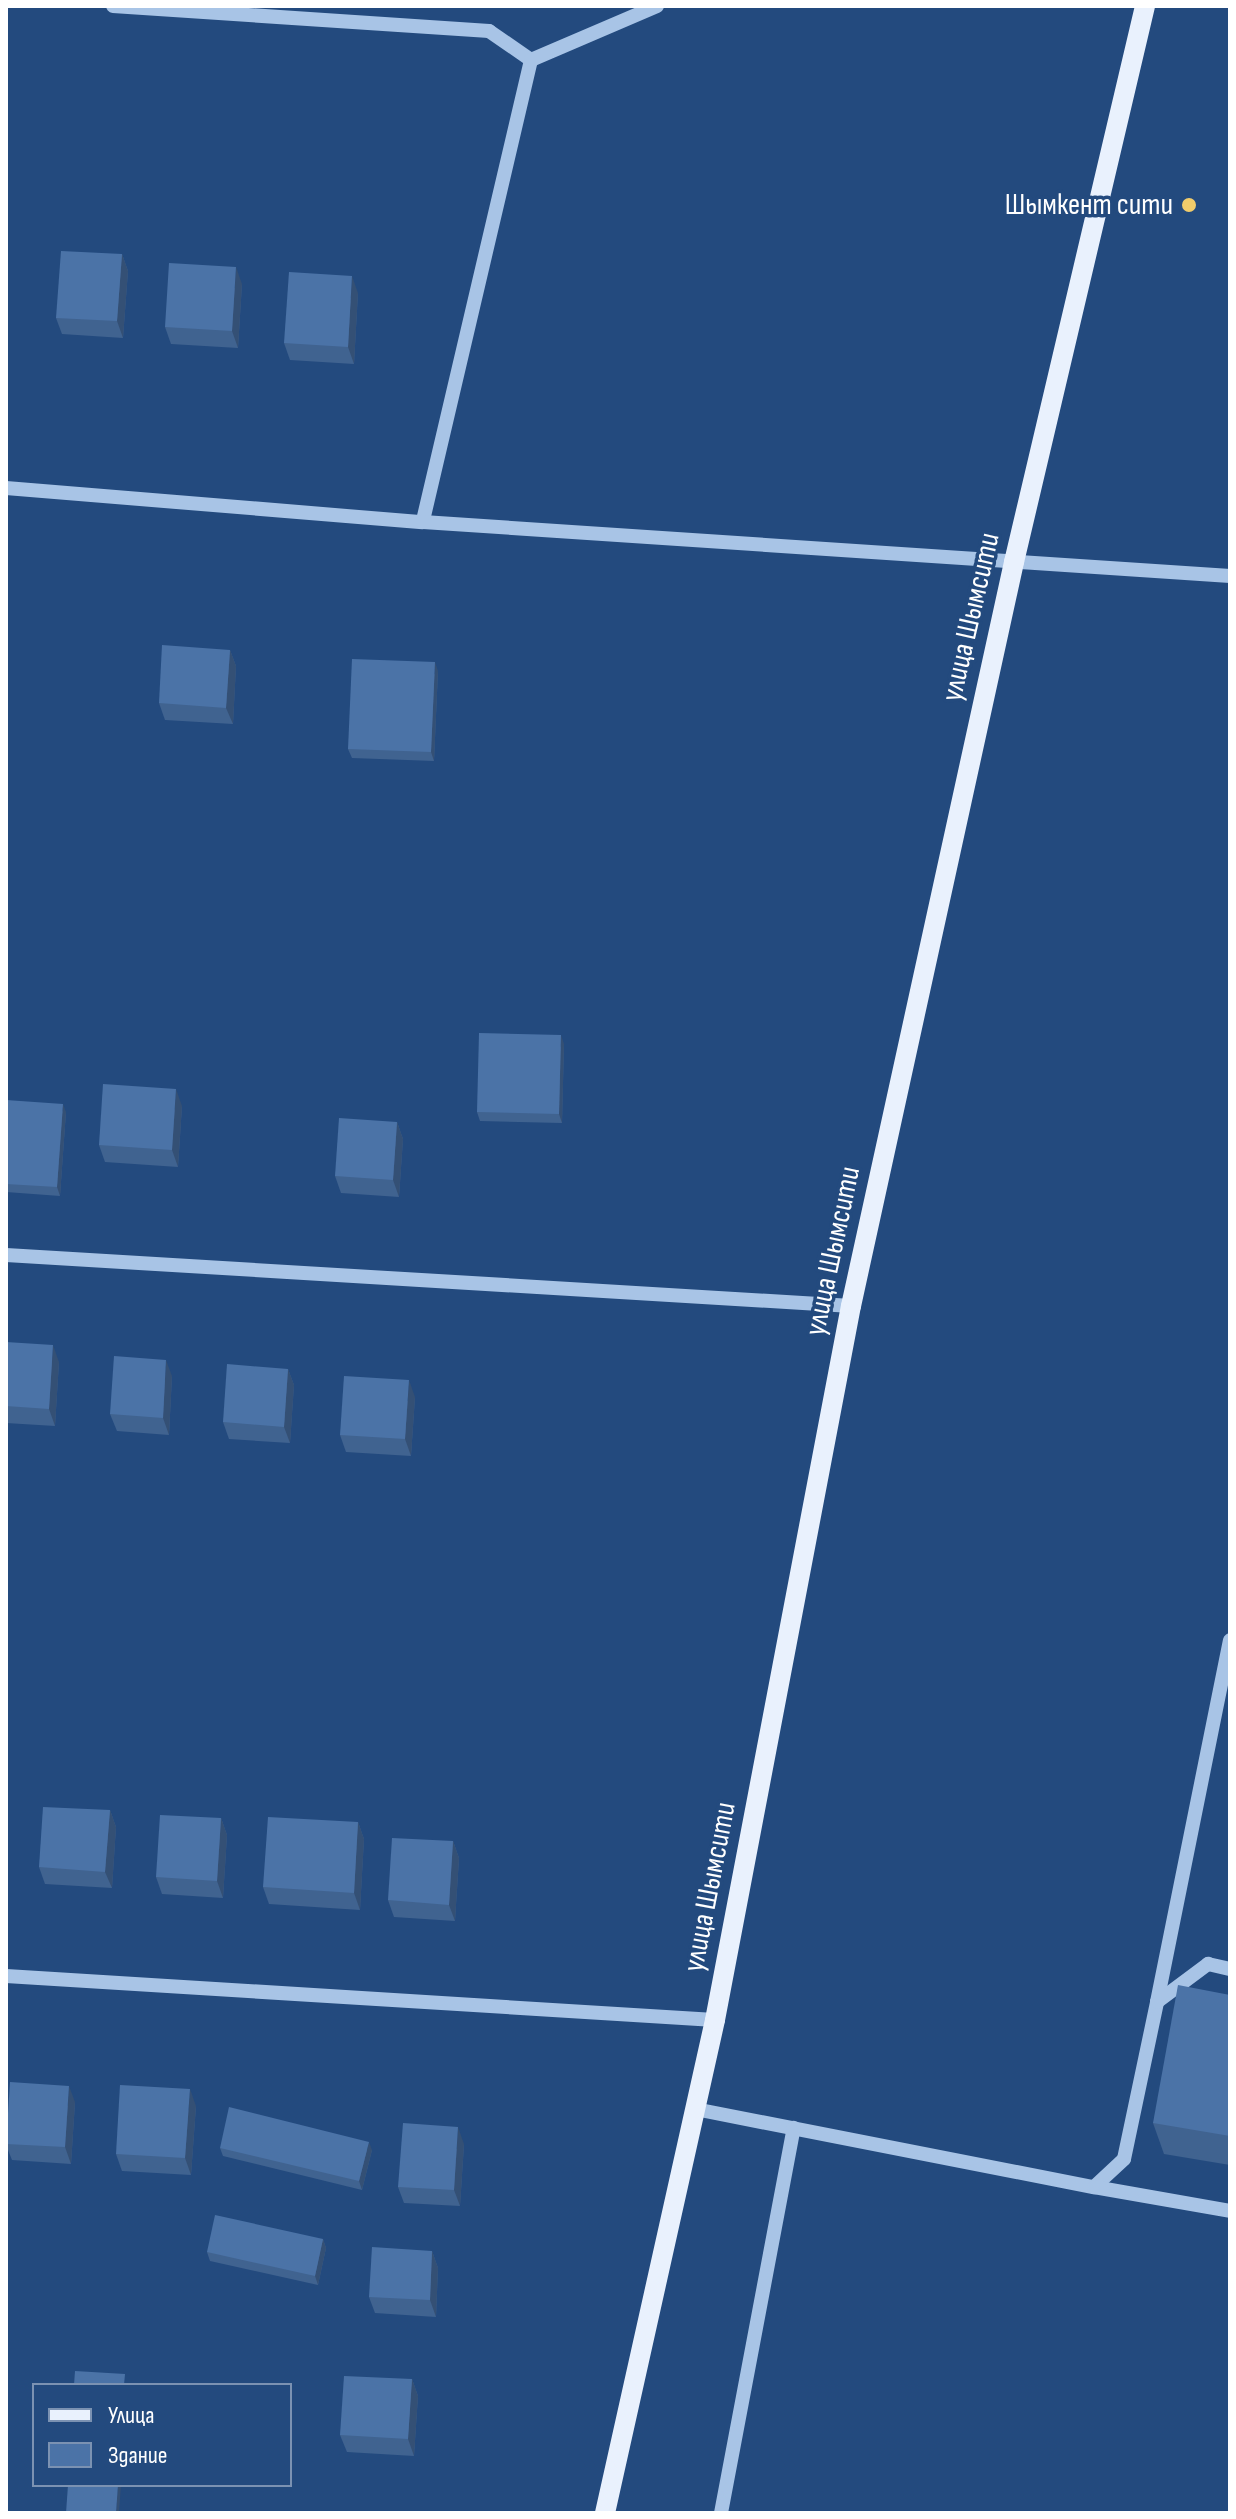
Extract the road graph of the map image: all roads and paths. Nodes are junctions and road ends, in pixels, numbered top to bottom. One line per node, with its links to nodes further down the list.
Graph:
1 (113, 6): 4 (street)
2 (657, 6): 4 (street)
3 (1146, 8): 7 (main road, улица Шымсити)
4 (531, 60): 6 (street)
5 (6, 488): 6 (street)
6 (423, 522): 7 (street)
7 (1014, 562): 8 (street); 10 (main road, улица Шымсити)
8 (1230, 576)
9 (6, 1255): 10 (street)
10 (851, 1306): 15 (main road, улица Шымсити)
11 (1230, 1640): 14 (street)
12 (1230, 1969): 14 (street)
13 (6, 1976): 15 (street)
14 (1157, 2002): 18 (street)
15 (715, 2020): 16 (main road, улица Шымсити)
16 (695, 2109): 17 (street); 20 (main road, улица Шымсити)
17 (794, 2128): 18 (street); 21 (street)
18 (1094, 2187): 19 (street)
19 (1230, 2211)
20 (605, 2513)
21 (721, 2513)

